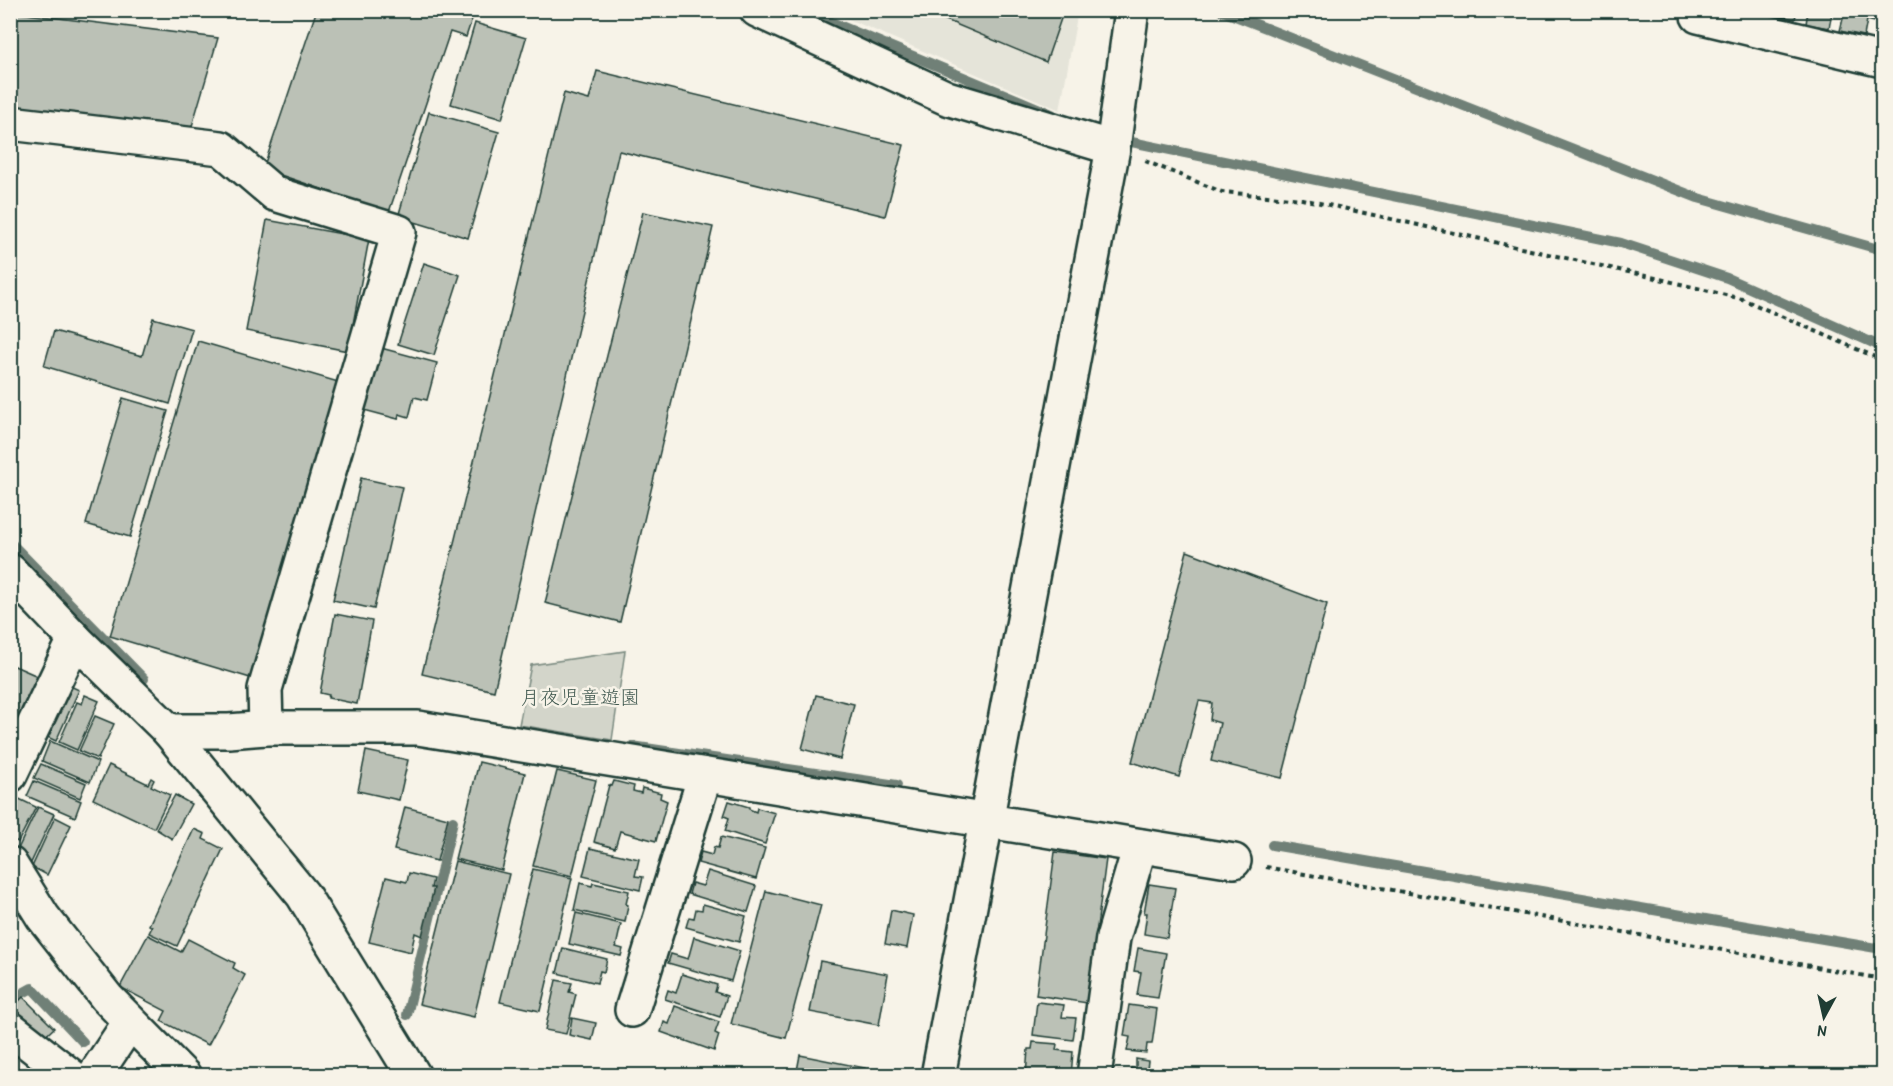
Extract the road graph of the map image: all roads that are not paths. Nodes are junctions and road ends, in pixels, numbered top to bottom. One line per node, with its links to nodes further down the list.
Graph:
1 (757, 10): 6 (street)
2 (1132, 10): 6 (street)
3 (1699, 10): 4 (street)
4 (1882, 60)
5 (10, 123): 9 (street)
6 (1113, 148): 13 (street)
7 (10, 571): 8 (street)
8 (75, 639): 10 (street); 11 (street)
9 (266, 728): 10 (street); 12 (street)
10 (169, 731): 23 (street)
11 (10, 775)
12 (705, 775): 13 (street); 17 (street)
13 (987, 820): 14 (street); 24 (street)
14 (1140, 846): 15 (street); 25 (street)
15 (1234, 861)
16 (10, 864): 18 (street)
17 (632, 1011)
18 (130, 1022): 21 (street); 22 (street)
19 (11, 1029): 20 (street)
20 (71, 1076)
21 (94, 1076)
22 (183, 1076)
23 (414, 1076)
24 (938, 1076)
25 (1094, 1076)

